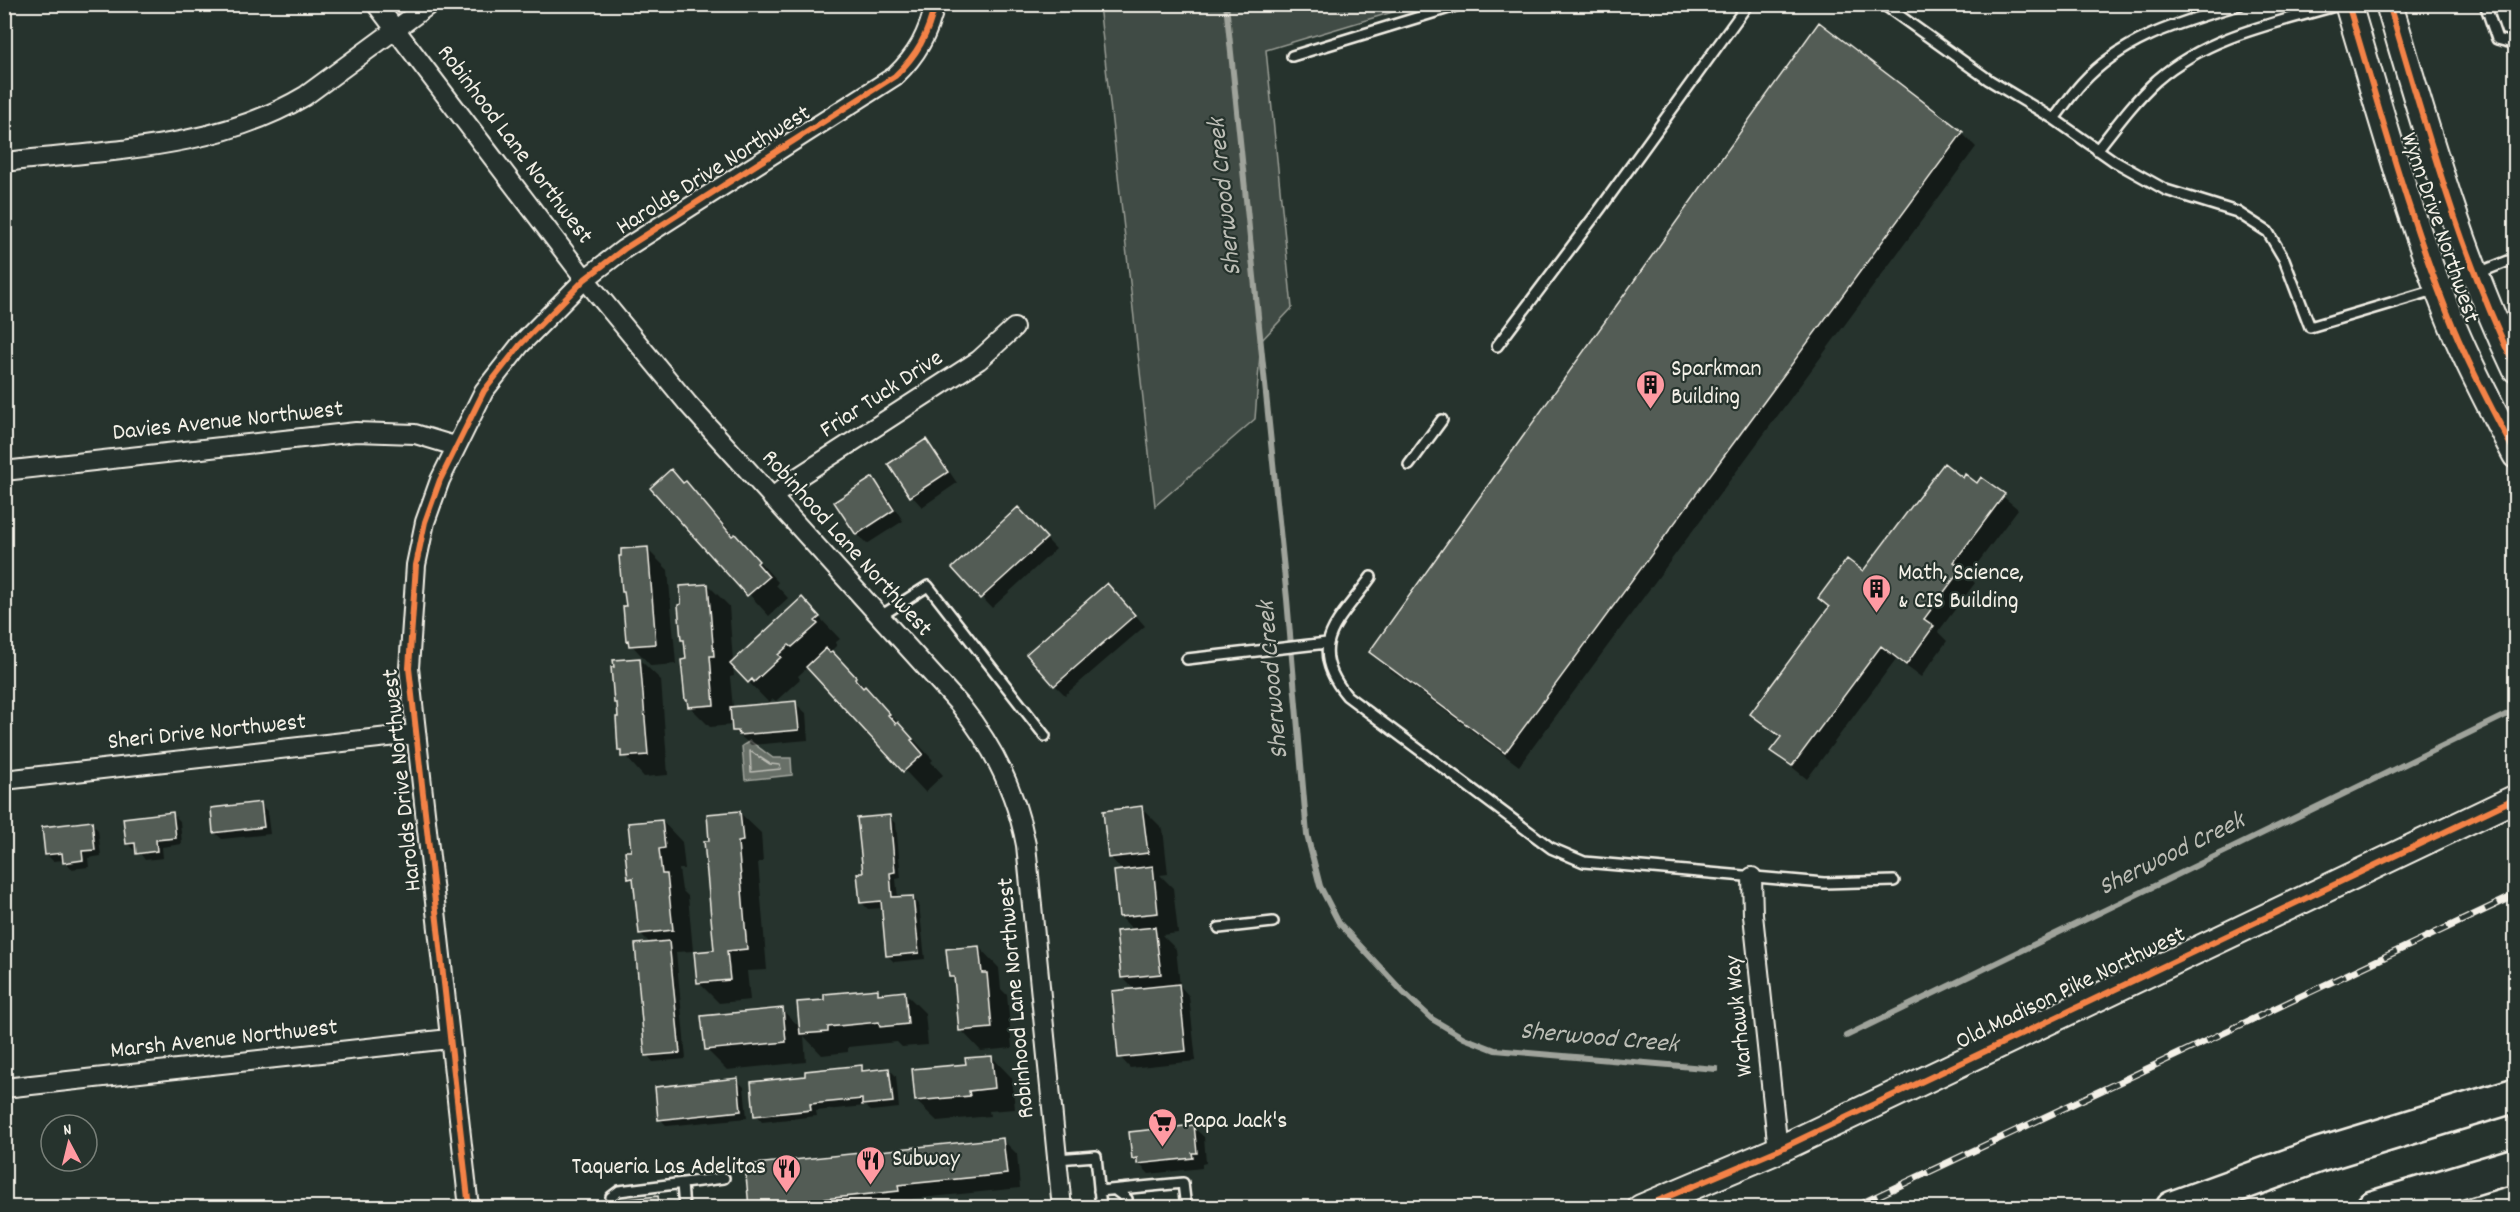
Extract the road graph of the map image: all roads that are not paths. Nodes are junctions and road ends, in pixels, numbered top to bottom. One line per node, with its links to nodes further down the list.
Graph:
1 (376, 4): 12 (street, Robinhood Lane Northwest)
2 (430, 4): 12 (street)
3 (934, 4): 20 (street, Harolds Drive Northwest)
4 (1462, 4): 14 (lane)
5 (1748, 4): 23 (lane)
6 (1883, 4): 15 (lane)
7 (2241, 4): 15 (lane)
8 (2342, 4): 16 (lane)
9 (2348, 4): 21 (main road, Wynn Drive Northwest)
10 (2389, 4): 19 (main road, Wynn Drive Northwest)
11 (2485, 4): 13 (lane)
12 (396, 30): 17 (street); 20 (street, Robinhood Lane Northwest)
13 (2516, 44)
14 (1292, 56)
15 (2054, 119): 16 (lane)
16 (2097, 150): 21 (lane)
17 (4, 162)
18 (2516, 258): 19 (lane)
19 (2474, 275): 21 (lane); 24 (main road, Wynn Drive Northwest)
20 (585, 279): 26 (street, Harolds Drive Northwest); 30 (street, Robinhood Lane Northwest)
21 (2438, 289): 27 (main road, Wynn Drive Northwest)
22 (1014, 328): 30 (street, Friar Tuck Drive)
23 (1497, 346)
24 (2516, 369)
25 (1442, 420): 28 (lane)
26 (455, 446): 29 (street, Davies Avenue Northwest); 35 (street, Harolds Drive Northwest)
27 (2516, 455)
28 (1409, 465)
29 (4, 471)
30 (772, 498): 32 (street, Robinhood Lane Northwest)
31 (1371, 577): 33 (lane)
32 (879, 617): 36 (lane); 47 (street, Robinhood Lane Northwest)
33 (1326, 643): 34 (lane); 39 (lane)
34 (1187, 659)
35 (415, 734): 37 (street, Sheri Drive Northwest); 43 (street, Harolds Drive Northwest)
36 (1045, 736)
37 (4, 780)
38 (2516, 798): 46 (main road, Old Madison Pike Northwest)
39 (1752, 877): 40 (lane); 46 (street, Warhawk Way)
40 (1894, 881)
41 (1273, 922): 42 (lane)
42 (1219, 928)
43 (449, 1039): 44 (street, Marsh Avenue Northwest); 54 (street, Harolds Drive Northwest)
44 (4, 1089)
45 (2516, 1095): 61 (highway)
46 (1778, 1150): 60 (main road, Old Madison Pike Northwest)
47 (1057, 1159): 52 (lane); 57 (street, Robinhood Lane Northwest)
48 (2516, 1165): 62 (highway)
49 (724, 1178): 50 (lane)
50 (682, 1184): 55 (lane); 56 (lane)
51 (1115, 1190): 52 (lane); 53 (lane); 59 (lane)
52 (1099, 1191): 58 (lane)
53 (1127, 1199)
54 (469, 1208)
55 (612, 1208)
56 (684, 1208)
57 (1062, 1208)
58 (1101, 1208)
59 (1186, 1208)
60 (1641, 1208)
61 (2173, 1208)
62 (2373, 1208)

